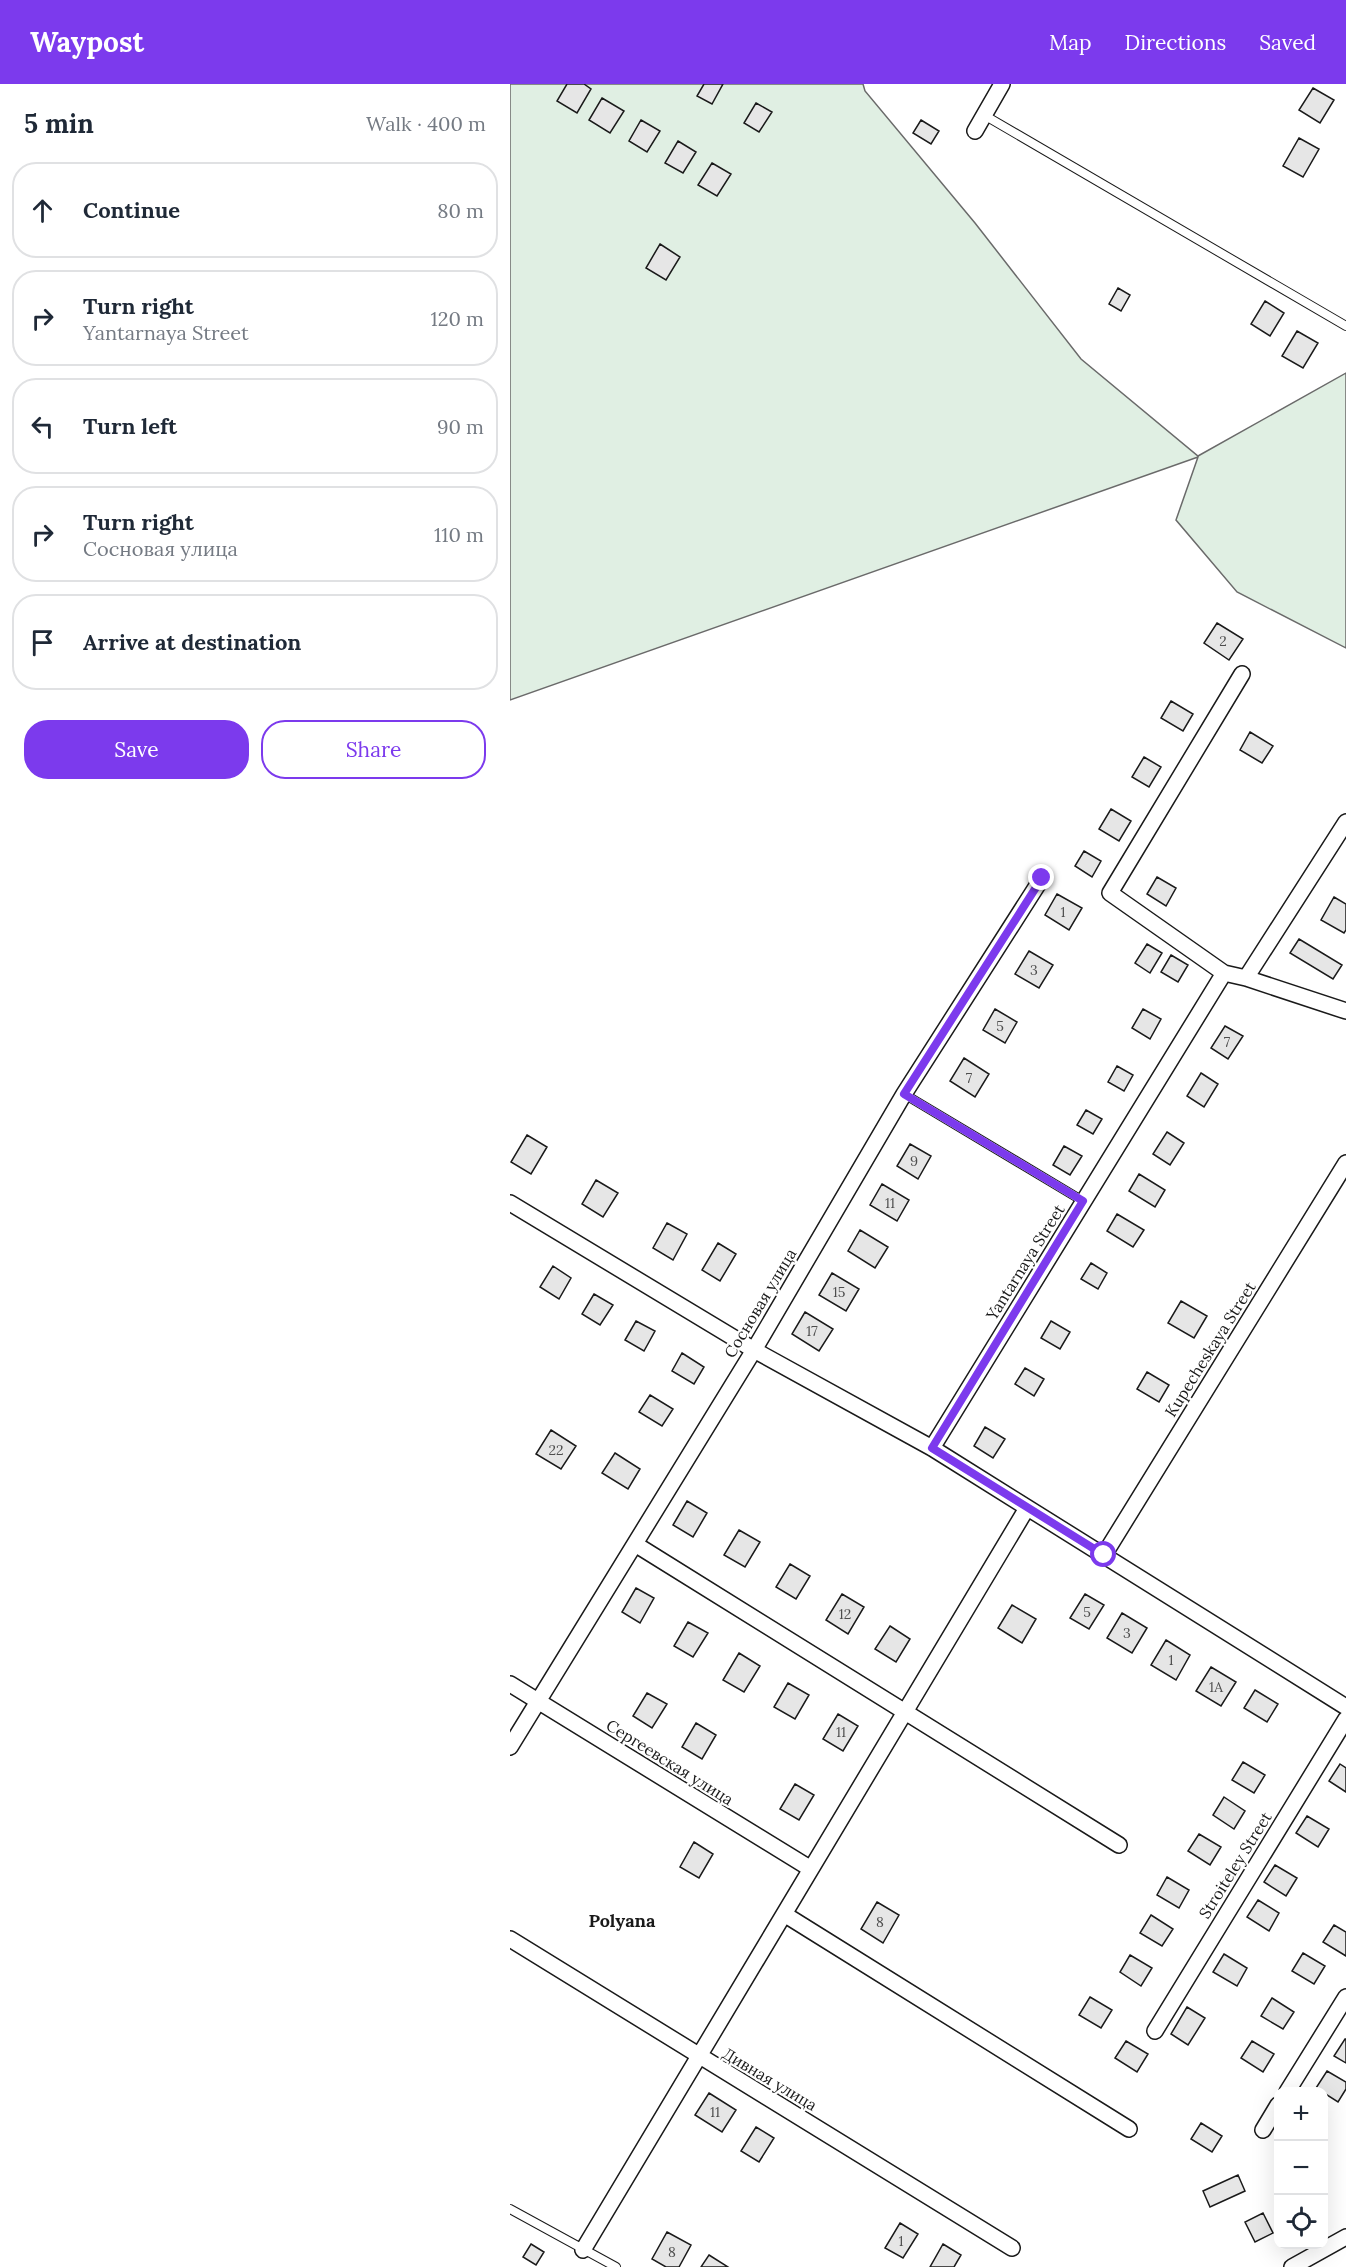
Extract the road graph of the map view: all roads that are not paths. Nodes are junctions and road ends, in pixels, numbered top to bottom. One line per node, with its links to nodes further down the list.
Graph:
1 (1002, 84): 2 (street)
2 (984, 115): 3 (street); 4 (lane)
3 (975, 131)
4 (1346, 326)
5 (1242, 674): 8 (street)
6 (1346, 822): 9 (street)
7 (1042, 878): 11 (street, Сосновая улица)
8 (1224, 973): 9 (street); 13 (street, Yantarnaya Street)
9 (1246, 978): 10 (street)
10 (1346, 1011)
11 (904, 1094): 13 (lane); 15 (street, Сосновая улица)
12 (1346, 1163): 19 (street, Kupecheskaya Street)
13 (1083, 1201): 16 (street, Yantarnaya Street)
14 (510, 1203): 15 (street)
15 (754, 1350): 16 (street); 18 (street, Сосновая улица)
16 (932, 1448): 17 (street)
17 (1027, 1508): 19 (street); 23 (street)
18 (635, 1544): 21 (street, Сосновая улица); 23 (street)
19 (1104, 1555): 22 (street)
20 (510, 1684): 21 (street, Сергеевская улица)
21 (538, 1702): 25 (street, Сосновая улица); 27 (street, Сергеевская улица)
22 (1346, 1707)
23 (905, 1711): 26 (street); 27 (street)
24 (1346, 1719): 31 (street, Stroiteley Street)
25 (510, 1747)
26 (1119, 1845)
27 (811, 1869): 28 (street)
28 (784, 1914): 32 (street); 35 (street)
29 (510, 1939): 32 (street, Дивная улица)
30 (1346, 1997): 33 (street)
31 (1155, 2031)
32 (699, 2057): 39 (street, Дивная улица); 40 (street)
33 (1290, 2087)
34 (1274, 2112): 36 (street)
35 (1129, 2129)
36 (1263, 2130)
37 (510, 2209): 40 (lane)
38 (1346, 2237): 42 (street)
39 (1012, 2248)
40 (583, 2250): 41 (lane)
41 (616, 2267)
42 (1292, 2267)

